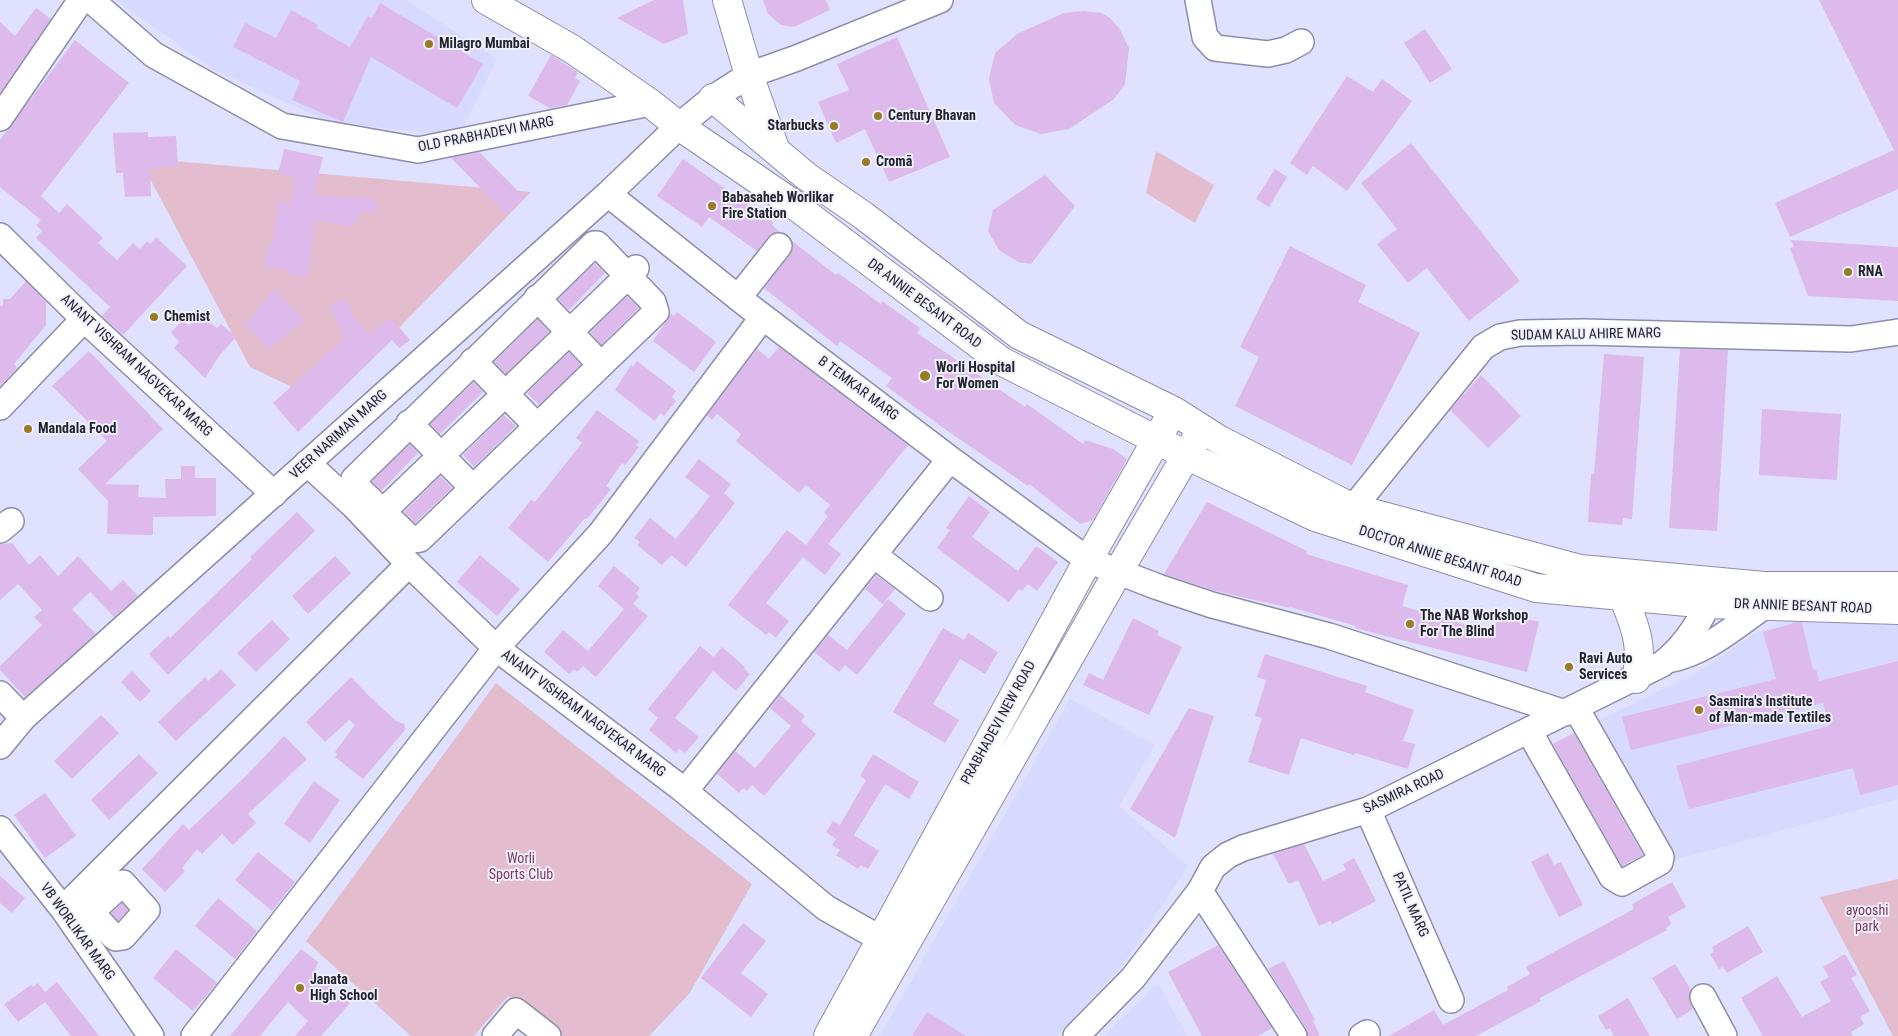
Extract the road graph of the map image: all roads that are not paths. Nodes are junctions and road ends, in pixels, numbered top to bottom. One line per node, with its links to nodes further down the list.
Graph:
1 (80, 0): 11 (street)
2 (91, 0): 10 (street, OLD PRABHADEVI MARG)
3 (486, 0): 10 (main road, DR ANNIE BESANT ROAD)
4 (727, 0): 8 (main road)
5 (940, 0): 8 (street, VEER NARIMAN MARG)
6 (1198, 0): 7 (street)
7 (1301, 42)
8 (749, 74): 9 (street, VEER NARIMAN MARG); 13 (main road)
9 (713, 98): 12 (street, VEER NARIMAN MARG); 13 (main road)
10 (650, 104): 12 (main road, DR ANNIE BESANT ROAD)
11 (0, 118)
12 (679, 126): 14 (street, VEER NARIMAN MARG); 32 (main road, DR ANNIE BESANT ROAD)
13 (777, 153): 28 (main road)
14 (608, 194): 19 (street, B TEMKAR MARG); 36 (street, VEER NARIMAN MARG)
15 (0, 236): 21 (street, ANANT VISHRAM NAGVEKAR MARG)
16 (779, 246): 19 (street)
17 (632, 272): 18 (street); 22 (street); 25 (street)
18 (537, 298): 22 (street); 24 (street)
19 (738, 298): 20 (street, B TEMKAR MARG)
20 (763, 317): 35 (street, B TEMKAR MARG); 51 (street)
21 (84, 319): 27 (street); 38 (street, ANANT VISHRAM NAGVEKAR MARG)
22 (570, 332): 25 (street); 26 (street)
23 (1898, 332): 39 (street, SUDAM KALU AHIRE MARG)
24 (473, 361): 26 (street); 29 (street)
25 (601, 365): 30 (street)
26 (505, 394): 30 (street); 34 (street)
27 (0, 407)
28 (1174, 411): 31 (main road); 32 (main road, PRABHADEVI NEW ROAD)
29 (409, 423): 34 (street); 40 (street)
30 (537, 426): 37 (street)
31 (1203, 430): 33 (main road, PRABHADEVI NEW ROAD); 39 (main road, DOCTOR ANNIE BESANT ROAD)
32 (1156, 440): 33 (main road, DR ANNIE BESANT ROAD); 42 (main road, PRABHADEVI NEW ROAD)
33 (1186, 455): 44 (main road, PRABHADEVI NEW ROAD); 47 (main road, DOCTOR ANNIE BESANT ROAD)
34 (441, 456): 37 (street); 40 (street)
35 (950, 459): 41 (street); 42 (street, B TEMKAR MARG)
36 (307, 463): 38 (street, VEER NARIMAN MARG); 40 (street, ANANT VISHRAM NAGVEKAR MARG)
37 (473, 488): 40 (street)
38 (274, 494): 56 (street, VEER NARIMAN MARG)
39 (1353, 508): 46 (main road, DOCTOR ANNIE BESANT ROAD)
40 (377, 517): 43 (street, ANANT VISHRAM NAGVEKAR MARG)
41 (874, 555): 48 (street); 59 (street)
42 (1088, 560): 44 (street, B TEMKAR MARG); 64 (main road, PRABHADEVI NEW ROAD)
43 (409, 564): 51 (street, ANANT VISHRAM NAGVEKAR MARG); 63 (street)
44 (1118, 572): 55 (street, B TEMKAR MARG); 72 (main road, PRABHADEVI NEW ROAD)
45 (1898, 586): 46 (main road, DR ANNIE BESANT ROAD)
46 (1713, 594): 47 (main road, DOCTOR ANNIE BESANT ROAD); 49 (main road, DR ANNIE BESANT ROAD); 52 (street, SASMIRA ROAD)
47 (1623, 596): 53 (main road)
48 (930, 598)
49 (1763, 607): 50 (main road, DR ANNIE BESANT ROAD); 52 (street)
50 (1898, 610)
51 (496, 648): 59 (street, ANANT VISHRAM NAGVEKAR MARG); 68 (street)
52 (1668, 660): 53 (street, SASMIRA ROAD)
53 (1636, 679): 55 (street, SASMIRA ROAD)
54 (0, 694): 56 (street)
55 (1570, 711): 57 (street, SASMIRA ROAD); 57 (street)
56 (23, 718): 58 (street, VEER NARIMAN MARG)
57 (1530, 731): 60 (street, SASMIRA ROAD)
58 (0, 746)
59 (685, 791): 64 (street, ANANT VISHRAM NAGVEKAR MARG)
60 (1368, 810): 62 (street, SASMIRA ROAD); 66 (street, PATIL MARG)
61 (0, 830): 63 (street, VB WORLIKAR MARG)
62 (1200, 890): 73 (street, SASMIRA ROAD); 74 (street)
63 (77, 906): 67 (street, VB WORLIKAR MARG)
64 (881, 939): 71 (main road, PRABHADEVI NEW ROAD)
65 (1703, 997): 75 (street)
66 (1451, 1000)
67 (152, 1036)
68 (194, 1036)
69 (495, 1036): 70 (street)
70 (548, 1036)
71 (828, 1036)
72 (853, 1036)
73 (1076, 1036)
74 (1294, 1036)
75 (1724, 1036)

